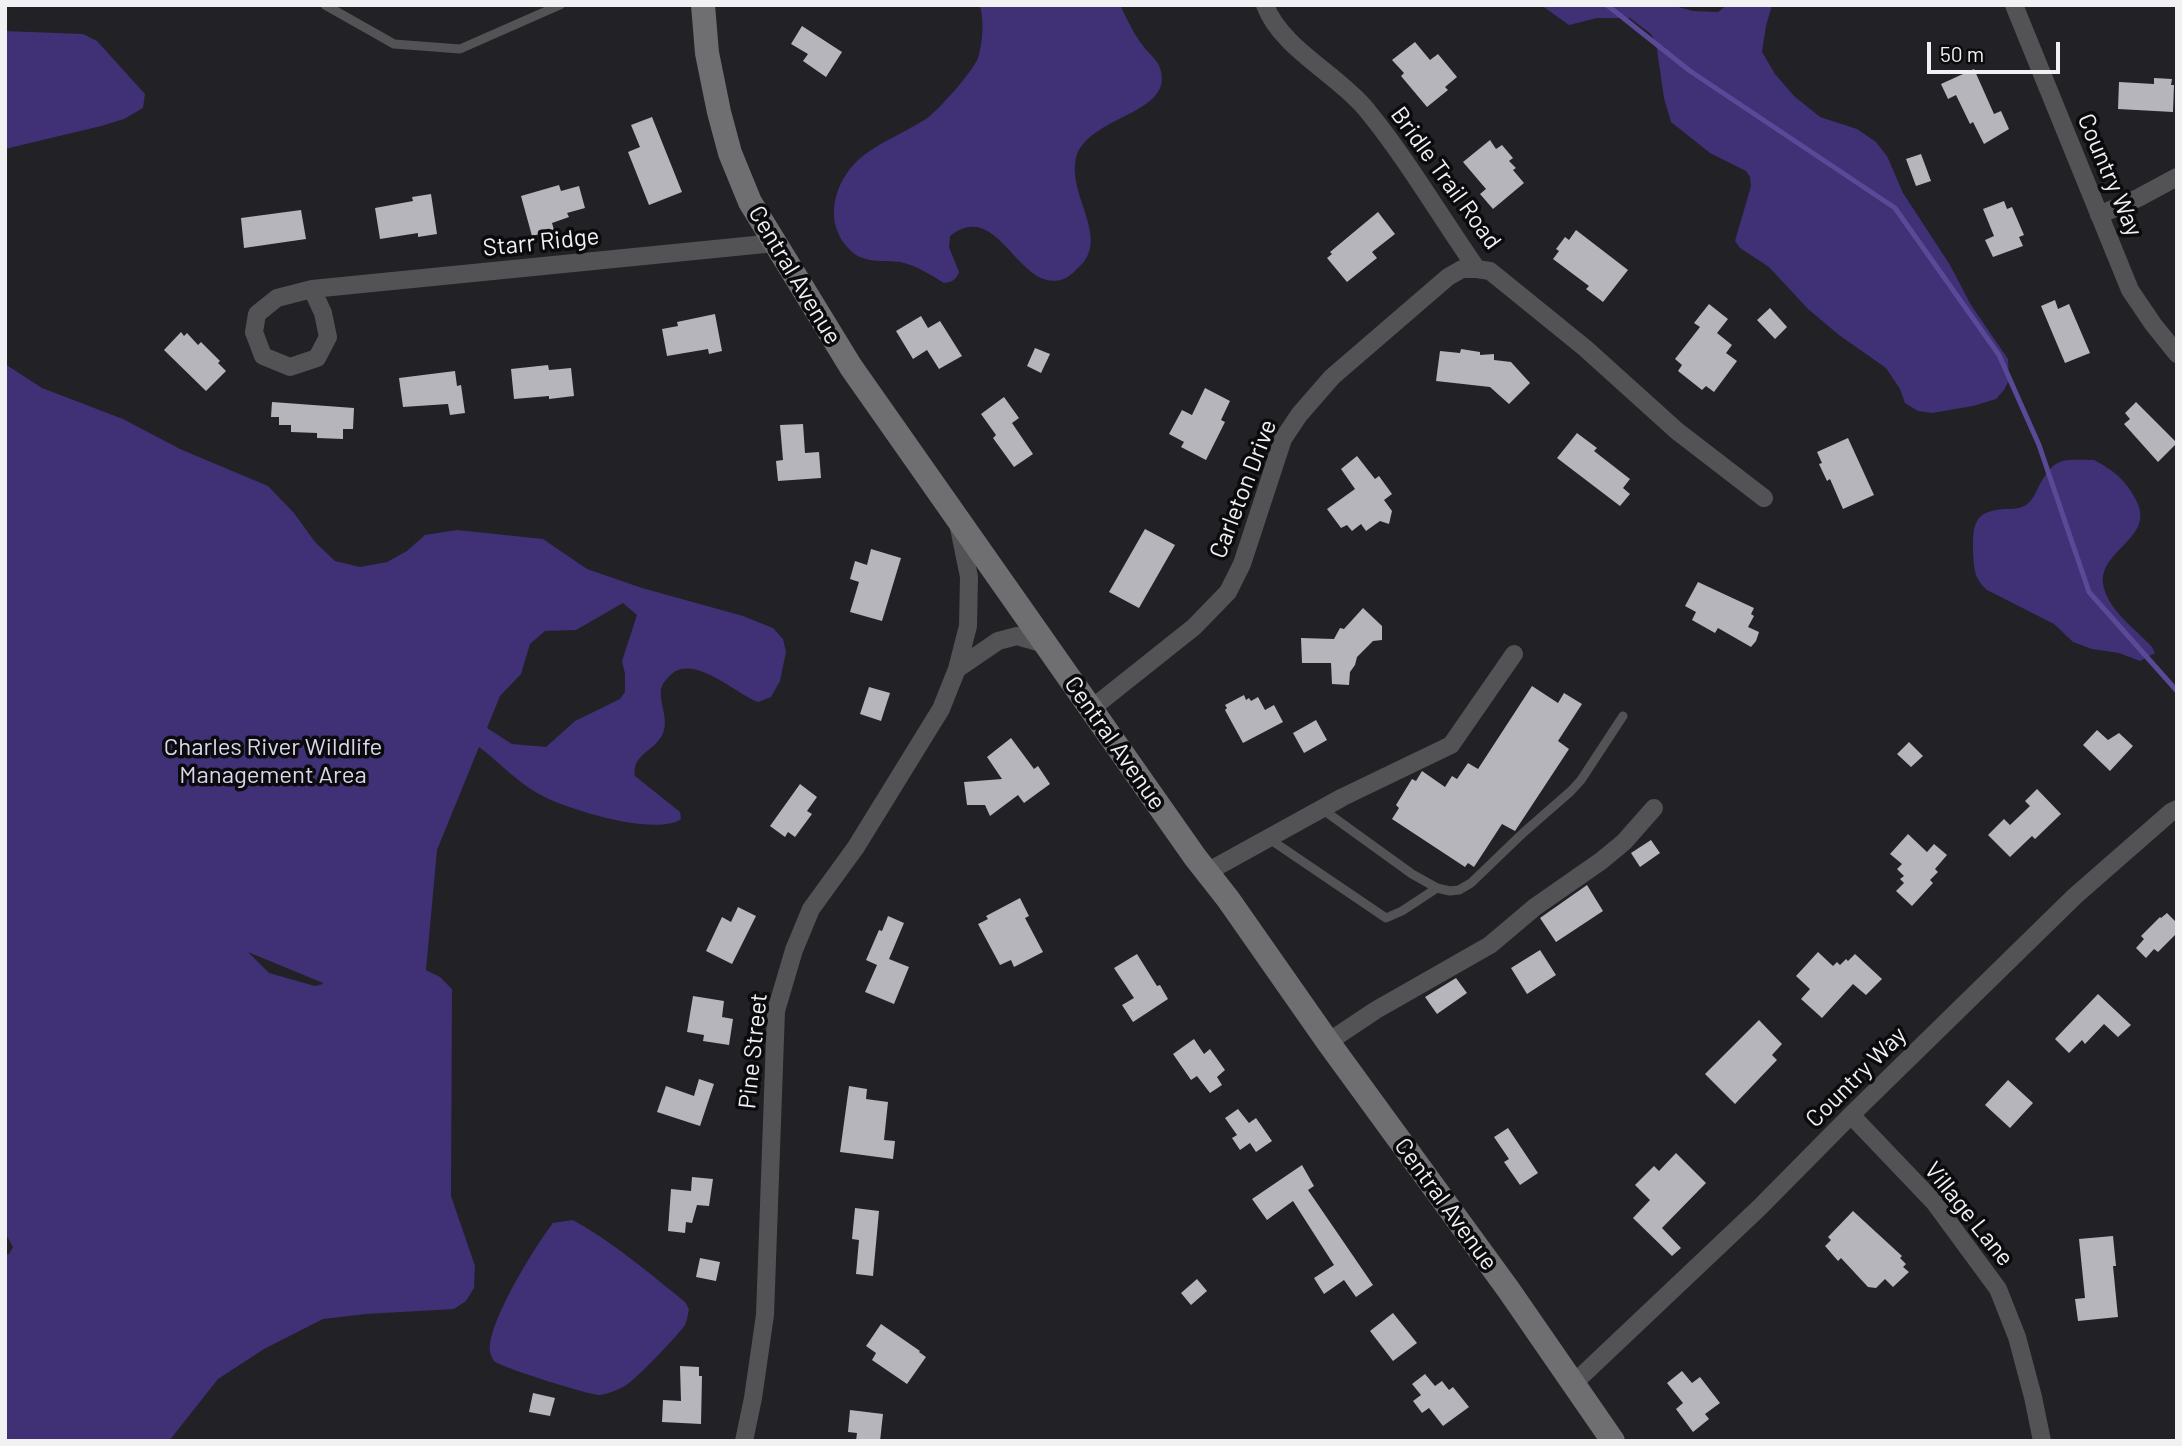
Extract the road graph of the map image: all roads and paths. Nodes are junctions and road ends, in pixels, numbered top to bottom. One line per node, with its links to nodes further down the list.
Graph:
1 (325, 5): 2 (lane)
2 (560, 5)
3 (702, 5): 8 (main road, Central Avenue)
4 (1265, 5): 9 (street, Bridle Trail Road)
5 (2014, 5): 7 (street, Country Way)
6 (2177, 177): 7 (street)
7 (2099, 215): 11 (street, Country Way)
8 (775, 243): 10 (street, Starr Ridge); 13 (main road, Central Avenue)
9 (1477, 269): 12 (street, Bridle Trail Road); 17 (street, Carleton Drive)
10 (312, 289): 10 (street, Starr Ridge)
11 (2177, 354)
12 (1764, 498)
13 (957, 520): 14 (main road, Central Avenue); 16 (street, Pine Street)
14 (1045, 644): 16 (street); 17 (main road, Central Avenue)
15 (1514, 654): 19 (street)
16 (957, 669): 28 (street, Pine Street)
17 (1091, 709): 23 (main road, Central Avenue)
18 (1623, 716): 24 (lane)
19 (1322, 808): 22 (street); 24 (lane)
20 (1654, 808): 25 (street)
21 (2177, 809): 26 (street, Country Way)
22 (1268, 838): 23 (street); 24 (lane)
23 (1208, 872): 25 (main road, Central Avenue)
24 (1437, 888)
25 (1328, 1042): 27 (main road, Central Avenue)
26 (1851, 1115): 27 (street, Country Way); 30 (street, Village Lane)
27 (1573, 1384): 29 (main road, Central Avenue)
28 (744, 1441)
29 (1613, 1441)
30 (2042, 1441)

